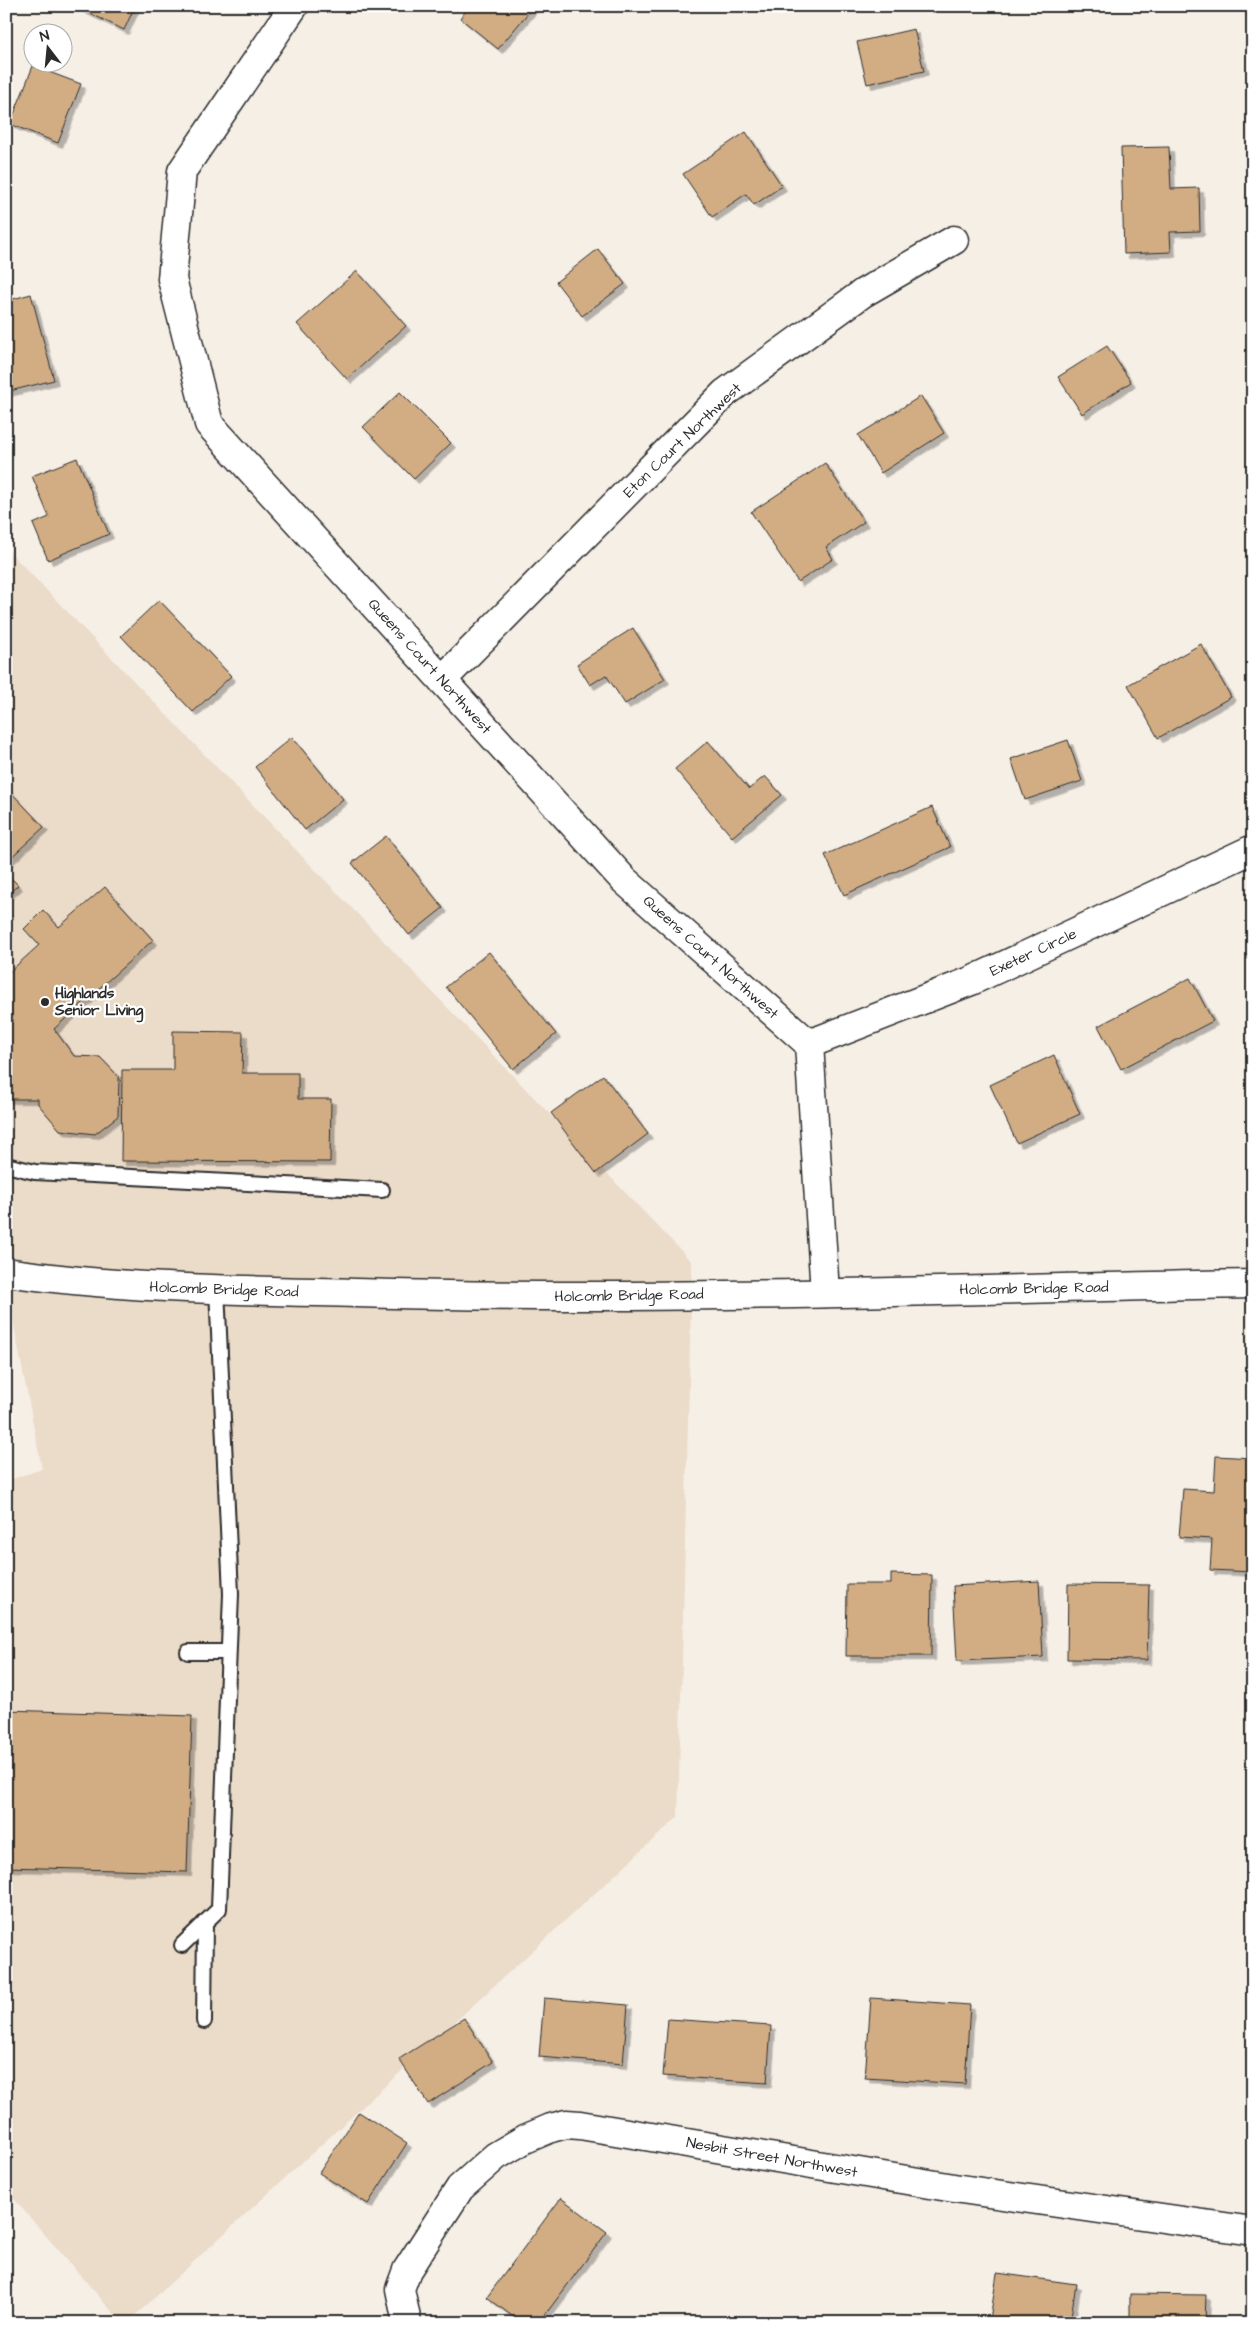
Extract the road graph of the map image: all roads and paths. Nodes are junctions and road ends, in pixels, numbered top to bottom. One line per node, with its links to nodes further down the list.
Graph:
1 (294, 6): 3 (street, Queens Court Northwest)
2 (954, 240): 3 (street, Eton Court Northwest)
3 (442, 680): 5 (street, Queens Court Northwest)
4 (1253, 849): 5 (street, Exeter Circle)
5 (809, 1044): 11 (street)
6 (6, 1165): 7 (lane)
7 (382, 1190)
8 (6, 1272): 10 (street, Holcomb Bridge Road)
9 (1253, 1284): 11 (street, Holcomb Bridge Road)
10 (217, 1289): 11 (street, Holcomb Bridge Road); 13 (lane)
11 (825, 1293)
12 (188, 1652): 13 (lane)
13 (228, 1652): 14 (lane)
14 (205, 1922): 15 (lane); 16 (lane)
15 (182, 1945)
16 (204, 2021)
17 (1253, 2231): 18 (street, Nesbit Street Northwest)
18 (407, 2323)

